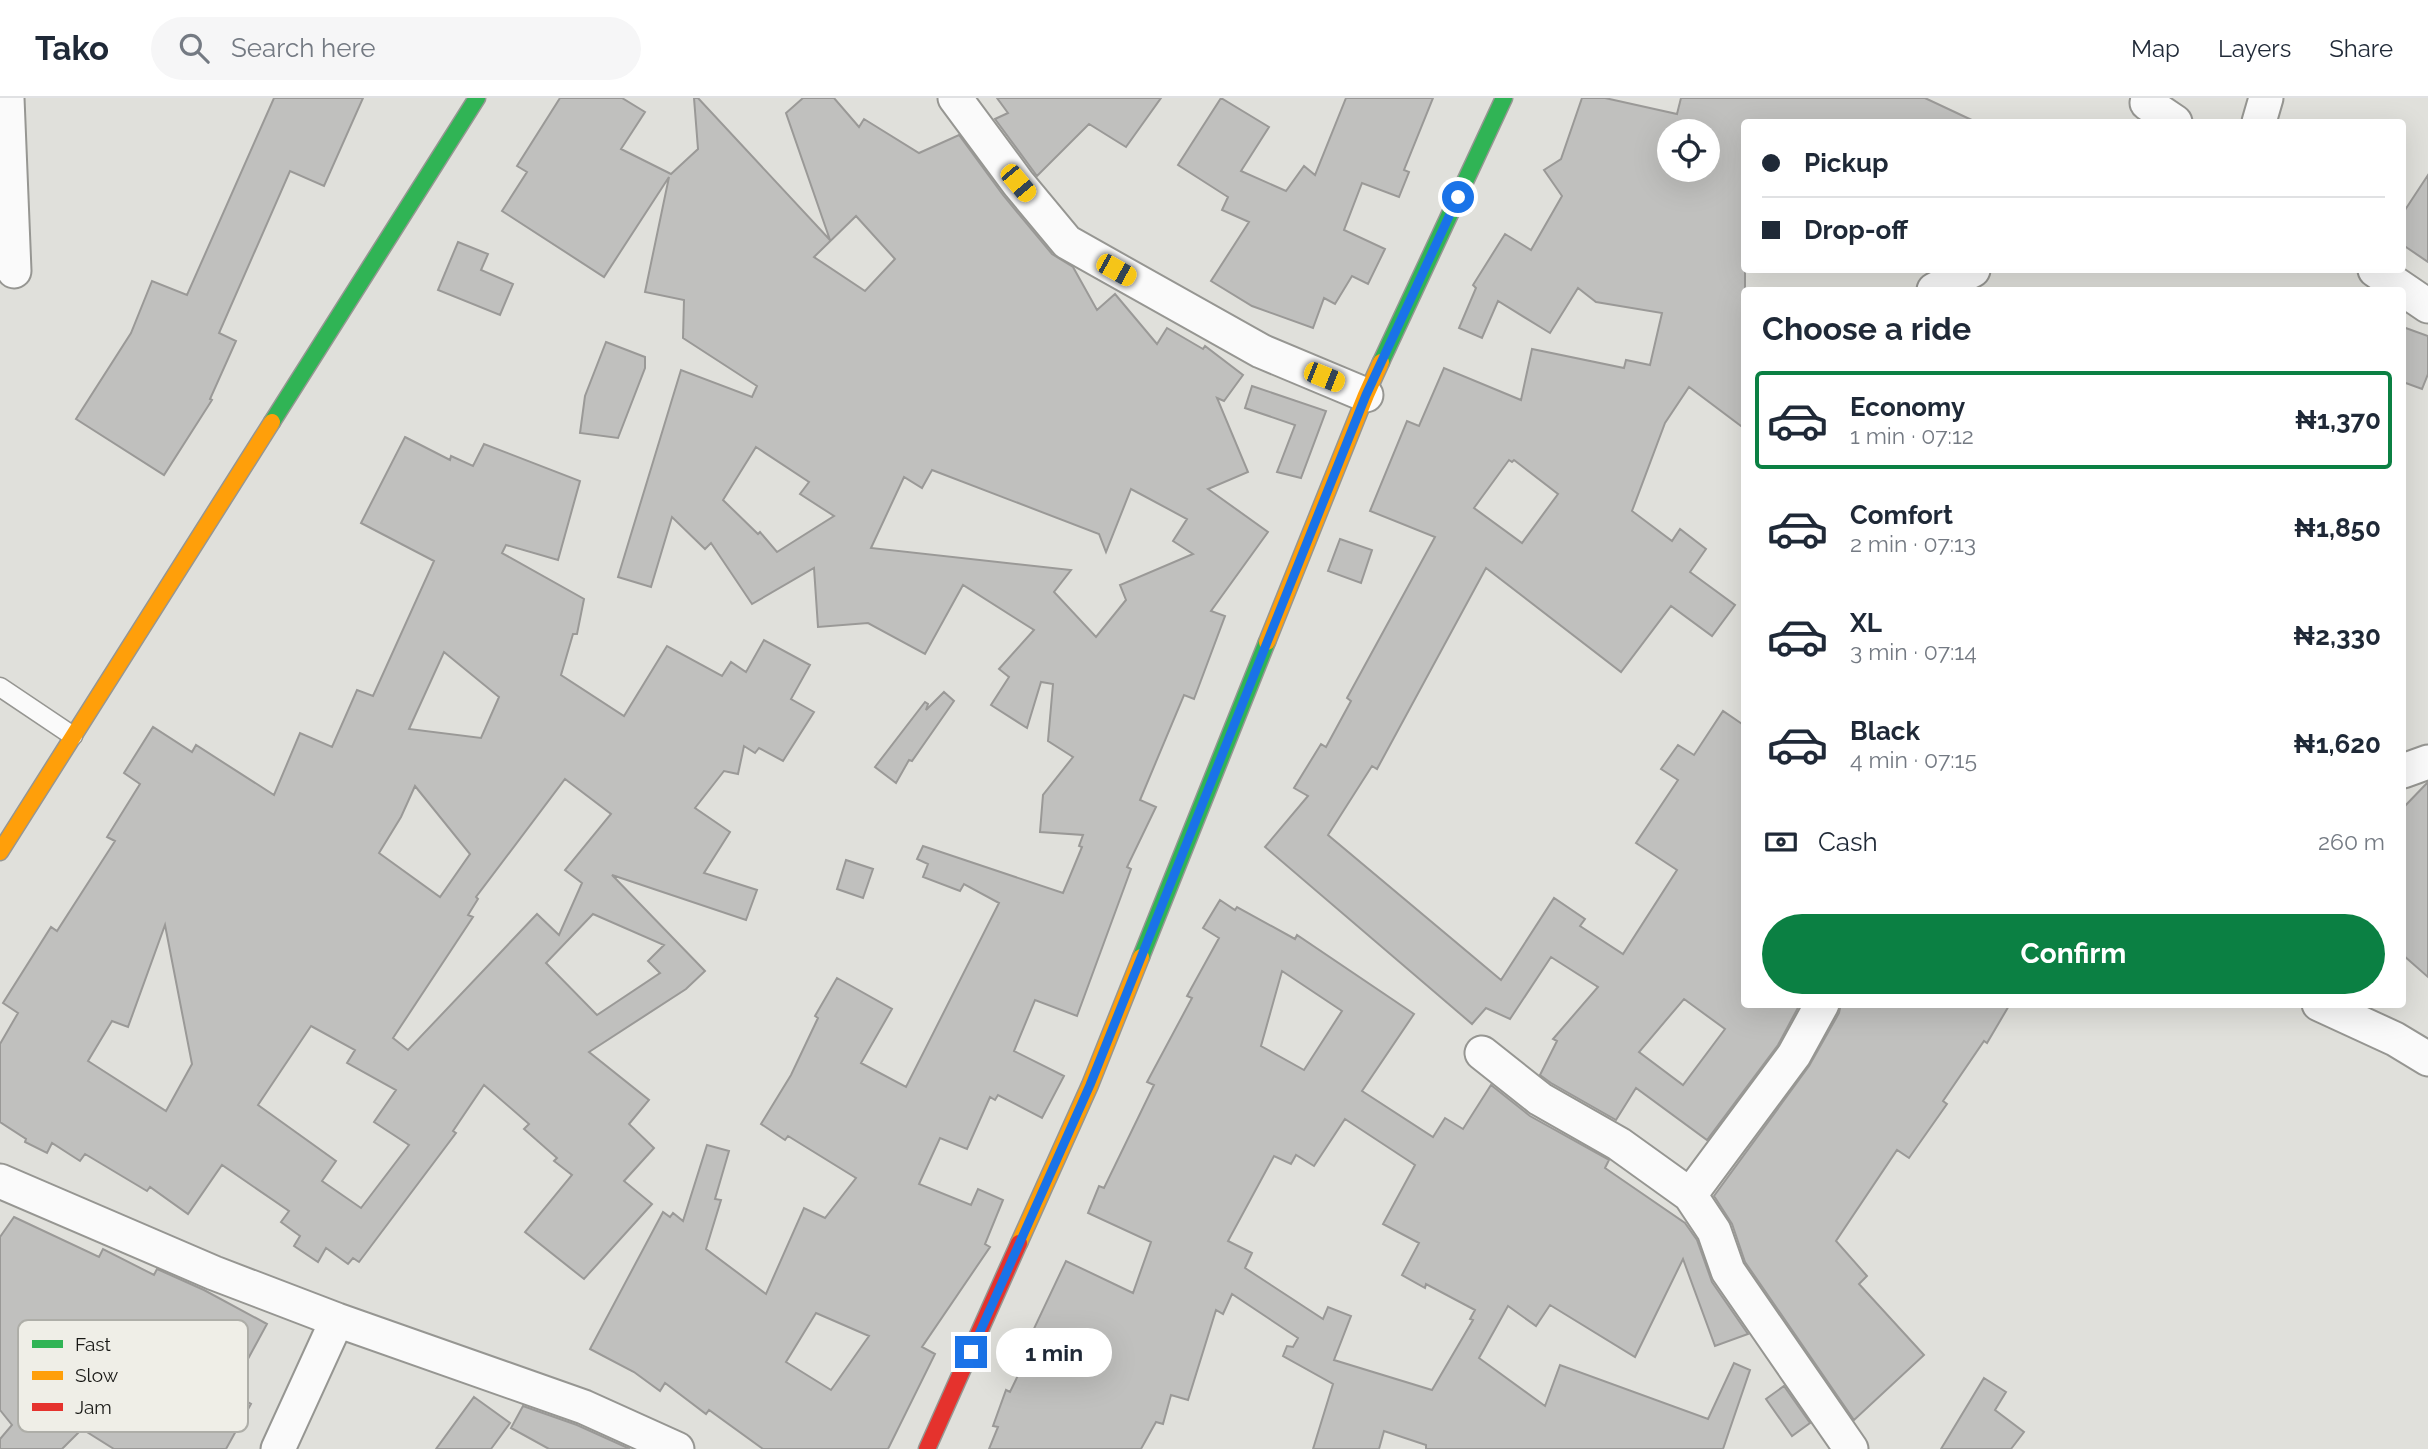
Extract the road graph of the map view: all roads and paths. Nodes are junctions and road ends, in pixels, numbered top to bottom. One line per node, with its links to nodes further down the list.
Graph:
1 (8, 98): 9 (street)
2 (477, 98): 18 (street)
3 (955, 98): 16 (street)
4 (1504, 98): 16 (street)
5 (2266, 98): 8 (street)
6 (2143, 108): 7 (street)
7 (2168, 119)
8 (2260, 119)
9 (13, 271)
10 (1967, 273): 12 (street)
11 (2379, 273): 13 (street)
12 (1940, 287)
13 (2400, 287)
14 (2406, 291): 15 (street)
15 (2428, 306)
16 (1366, 395): 31 (street)
17 (0, 687): 18 (lane)
18 (73, 736): 21 (street)
19 (2428, 762): 20 (street)
20 (2406, 770)
21 (0, 852)
22 (1820, 1008): 27 (street)
23 (2328, 1008): 25 (street)
24 (1482, 1053): 27 (street)
25 (2428, 1059)
26 (0, 1181): 28 (street)
27 (1690, 1195): 32 (street)
28 (337, 1320): 29 (street); 30 (street)
29 (278, 1449)
30 (677, 1449)
31 (927, 1449)
32 (1851, 1449)

